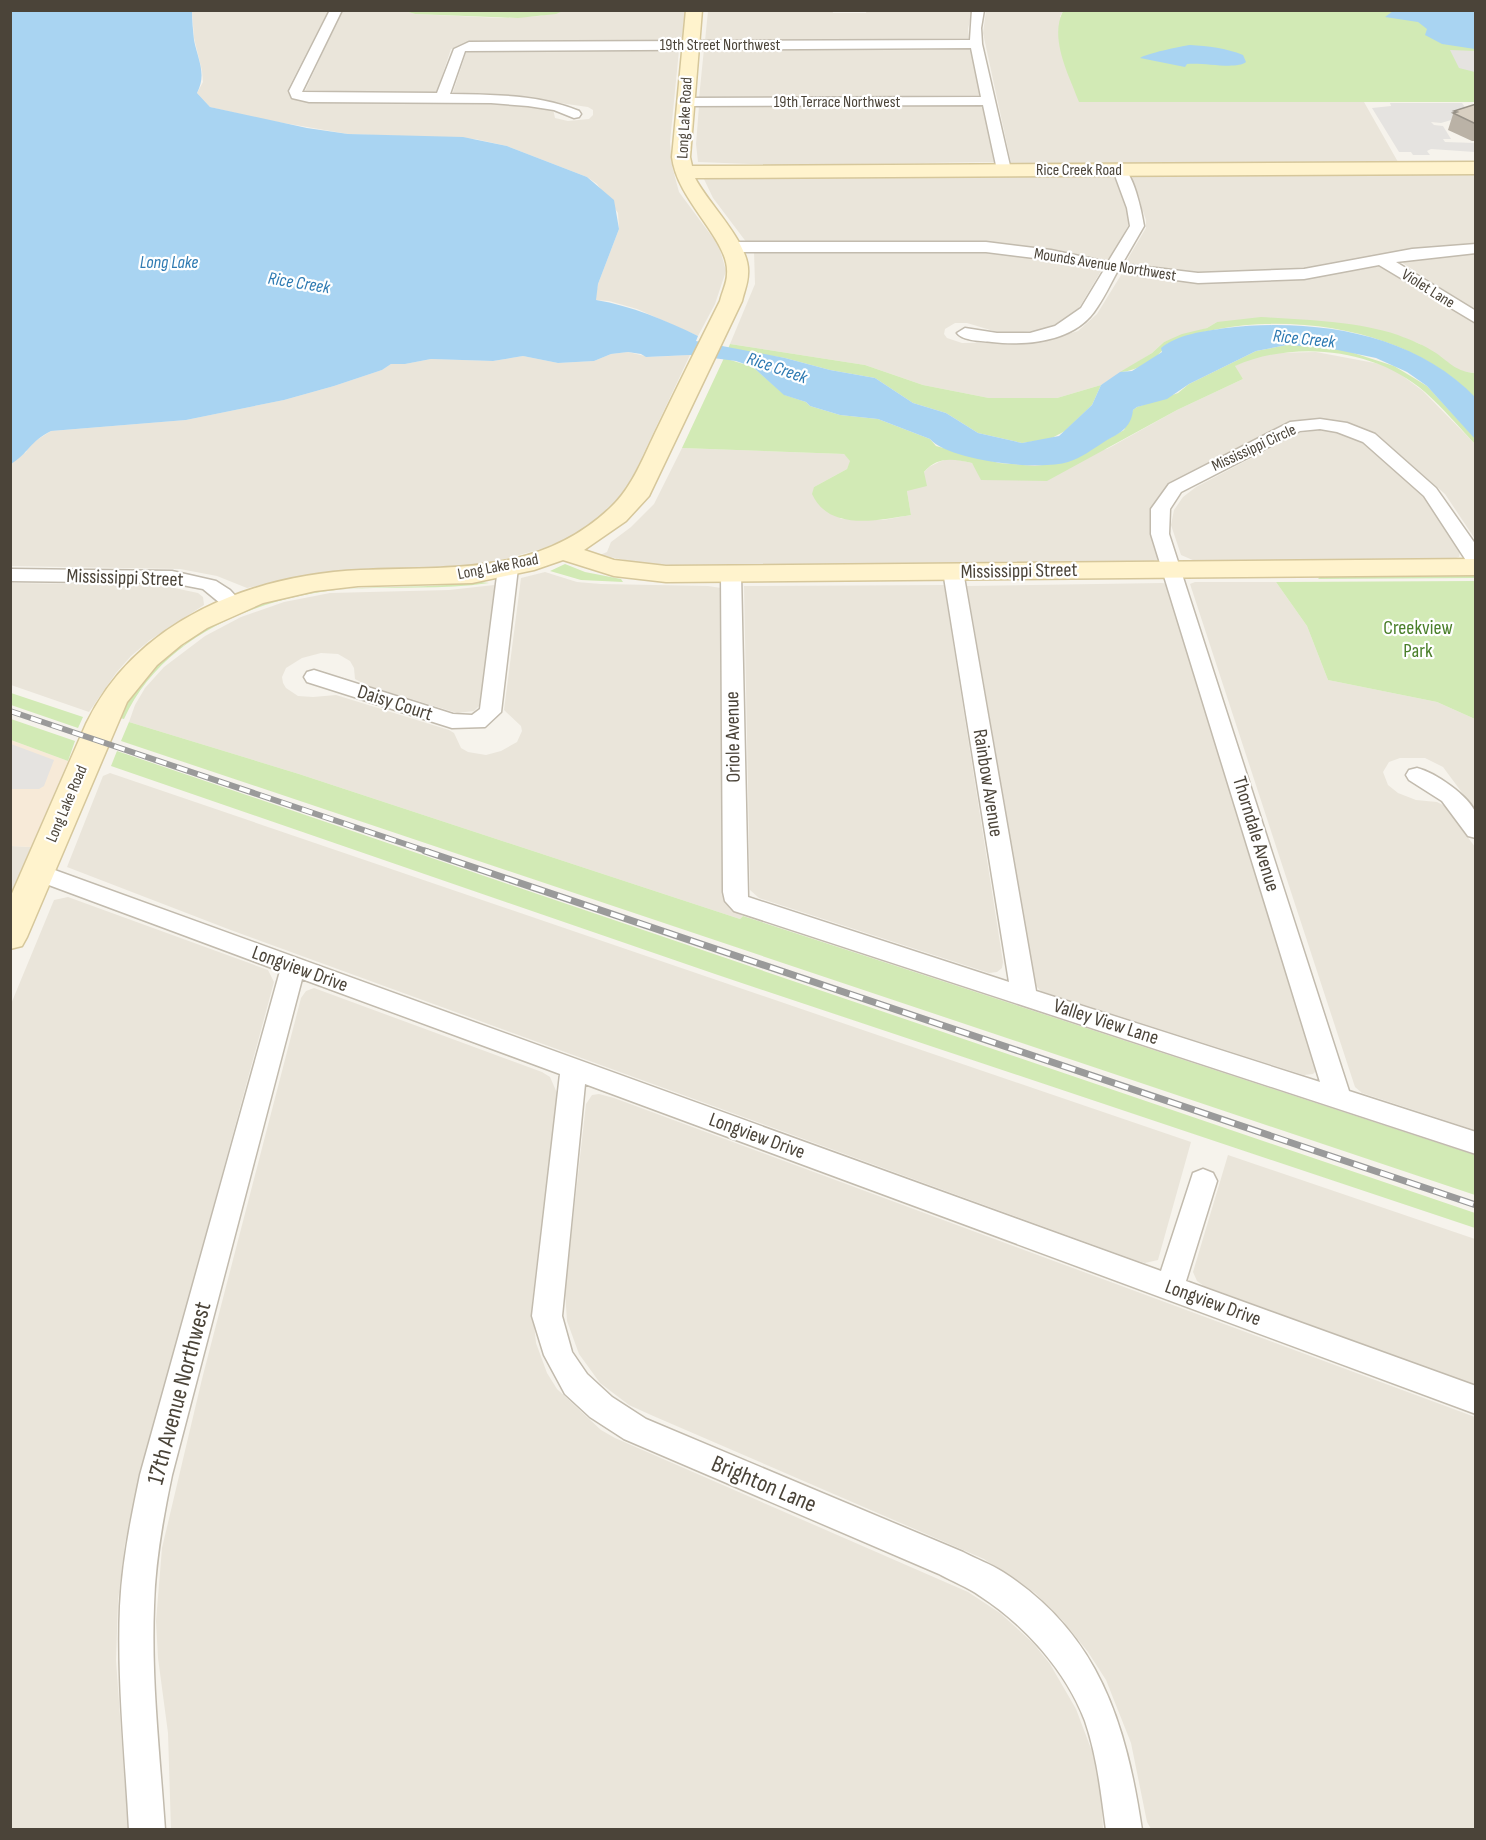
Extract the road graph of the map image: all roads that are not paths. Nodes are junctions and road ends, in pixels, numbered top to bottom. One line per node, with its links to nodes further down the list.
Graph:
1 (336, 10): 6 (street)
2 (694, 10): 5 (street, Long Lake Road)
3 (978, 10): 4 (street)
4 (976, 44): 5 (street, 19th Street Northwest); 7 (street)
5 (691, 45): 6 (street, 19th Street Northwest); 8 (street, Long Lake Road)
6 (442, 98): 9 (street)
7 (989, 101): 8 (street, 19th Terrace Northwest); 11 (street)
8 (685, 102): 13 (street, Long Lake Road)
9 (574, 114)
10 (1476, 168): 12 (street, Rice Creek Road)
11 (1004, 170): 12 (street, Rice Creek Road); 13 (street, Rice Creek Road)
12 (1120, 170): 17 (street)
13 (683, 172): 14 (street, Long Lake Road)
14 (732, 247): 17 (street, Mounds Avenue Northwest); 20 (street, Long Lake Road)
15 (1476, 248): 16 (street, Mounds Avenue Northwest)
16 (1381, 259): 17 (street, Mounds Avenue Northwest); 18 (street, Violet Lane)
17 (1114, 267): 19 (street)
18 (1476, 318)
19 (965, 333)
20 (566, 551): 23 (street, Long Lake Road); 26 (street, Mississippi Street)
21 (1476, 561): 24 (street, Mississippi Circle)
22 (1476, 567): 24 (street, Mississippi Street)
23 (508, 568): 28 (street, Long Lake Road); 29 (street, Daisy Court)
24 (1173, 569): 25 (street, Mississippi Street); 38 (street, Thorndale Avenue)
25 (953, 572): 26 (street, Mississippi Street); 36 (street, Rainbow Avenue)
26 (731, 573): 33 (street, Oriole Avenue)
27 (10, 575): 28 (street, Mississippi Street)
28 (232, 604): 32 (street, Long Lake Road)
29 (314, 677)
30 (1417, 775): 31 (street)
31 (1476, 830)
32 (39, 872): 34 (street, Long Lake Road); 35 (street, Longview Drive)
33 (737, 901): 36 (street, Valley View Lane)
34 (10, 937)
35 (293, 967): 37 (street, Longview Drive); 43 (street, 17th Avenue Northwest)
36 (1024, 996): 38 (street, Valley View Lane)
37 (573, 1070): 41 (street, Longview Drive); 44 (street, Brighton Lane)
38 (1338, 1098): 39 (street, Valley View Lane)
39 (1476, 1143)
40 (1203, 1181): 41 (street)
41 (1170, 1287): 42 (street, Longview Drive)
42 (1476, 1400)
43 (147, 1830)
44 (1125, 1830)

